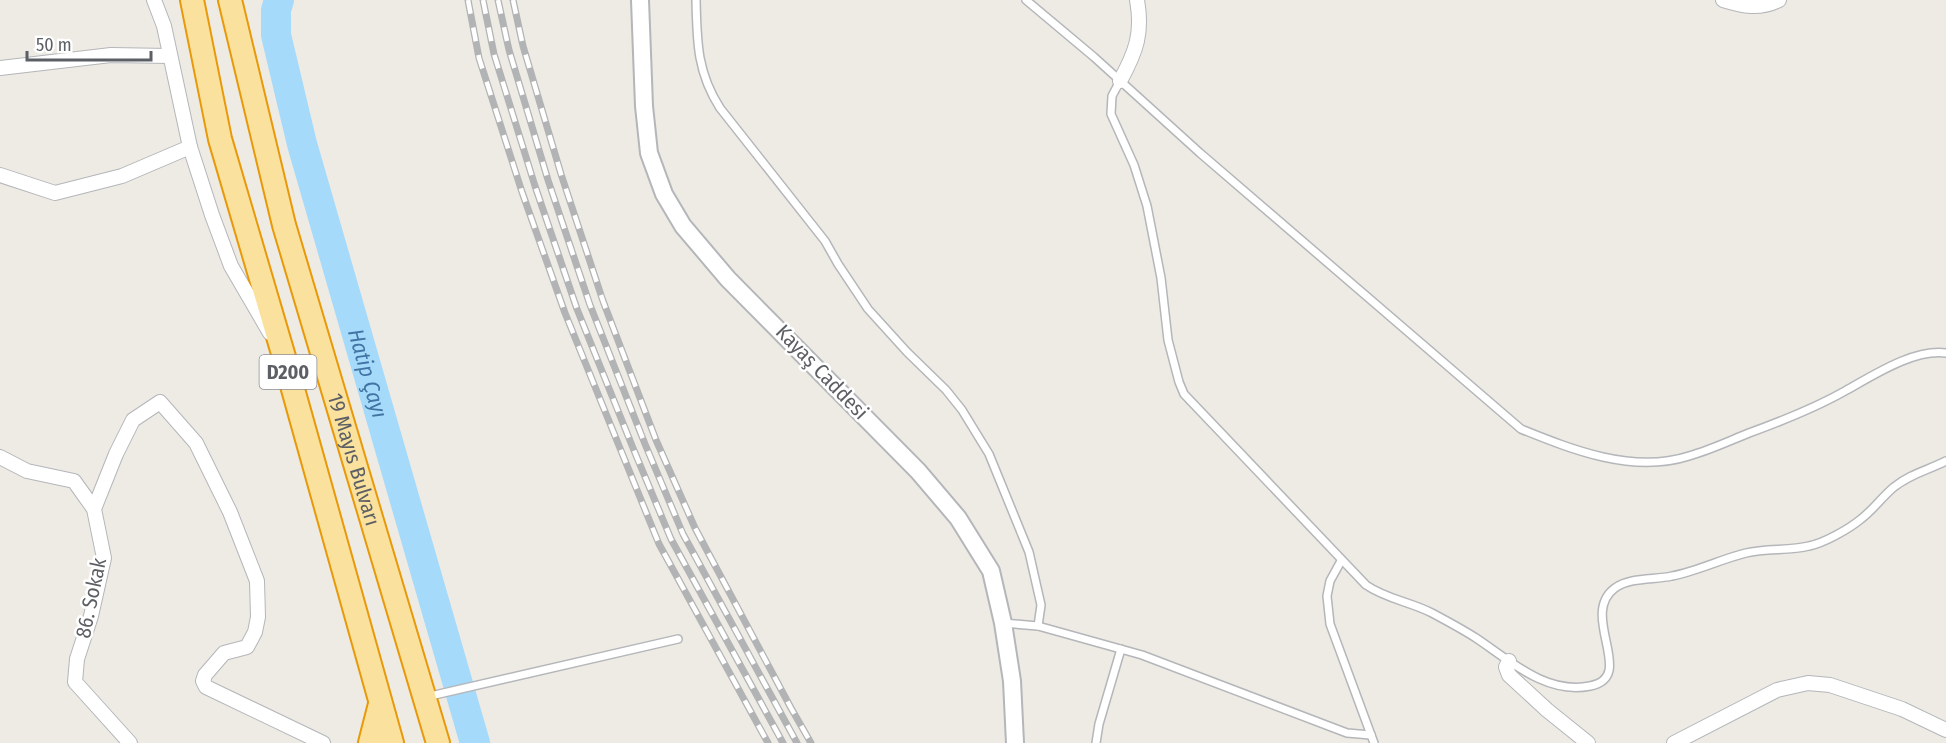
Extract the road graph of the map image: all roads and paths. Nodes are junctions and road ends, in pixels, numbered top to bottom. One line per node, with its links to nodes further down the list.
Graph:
1 (154, 0): 11 (street)
2 (162, 0): 11 (street)
3 (192, 0): 18 (highway, 19 Mayıs Bulvarı / D200)
4 (230, 0): 28 (highway, 19 Mayıs Bulvarı / D200)
5 (640, 0): 23 (street, Kayaş Caddesi)
6 (696, 0): 24 (lane)
7 (1026, 0): 14 (lane)
8 (1137, 0): 14 (street)
9 (1723, 0): 10 (street)
10 (1779, 0)
11 (164, 26): 12 (street)
12 (169, 56): 13 (street); 15 (street)
13 (0, 68)
14 (1120, 81): 17 (lane); 22 (lane)
15 (190, 147): 16 (street); 18 (street)
16 (0, 175)
17 (1946, 352)
18 (284, 357): 29 (highway, 19 Mayıs Bulvarı / D200)
19 (0, 457): 21 (street, 86. Sokak)
20 (1946, 461): 27 (lane)
21 (94, 508): 32 (street, 86. Sokak); 33 (street)
22 (1341, 561): 27 (lane); 31 (lane)
23 (1003, 623): 24 (lane); 37 (street, Kayaş Caddesi)
24 (1038, 626): 26 (lane)
25 (678, 639): 28 (lane)
26 (1121, 649): 31 (lane); 38 (lane)
27 (1509, 661): 39 (street)
28 (435, 695): 36 (highway, 19 Mayıs Bulvarı / D200)
29 (381, 700): 34 (highway); 35 (highway, 19 Mayıs Bulvarı / D200)
30 (1946, 730): 40 (street)
31 (1372, 739)
32 (130, 743)
33 (323, 743)
34 (370, 743)
35 (392, 743)
36 (438, 743)
37 (1015, 743)
38 (1096, 743)
39 (1588, 743)
40 (1674, 743)

